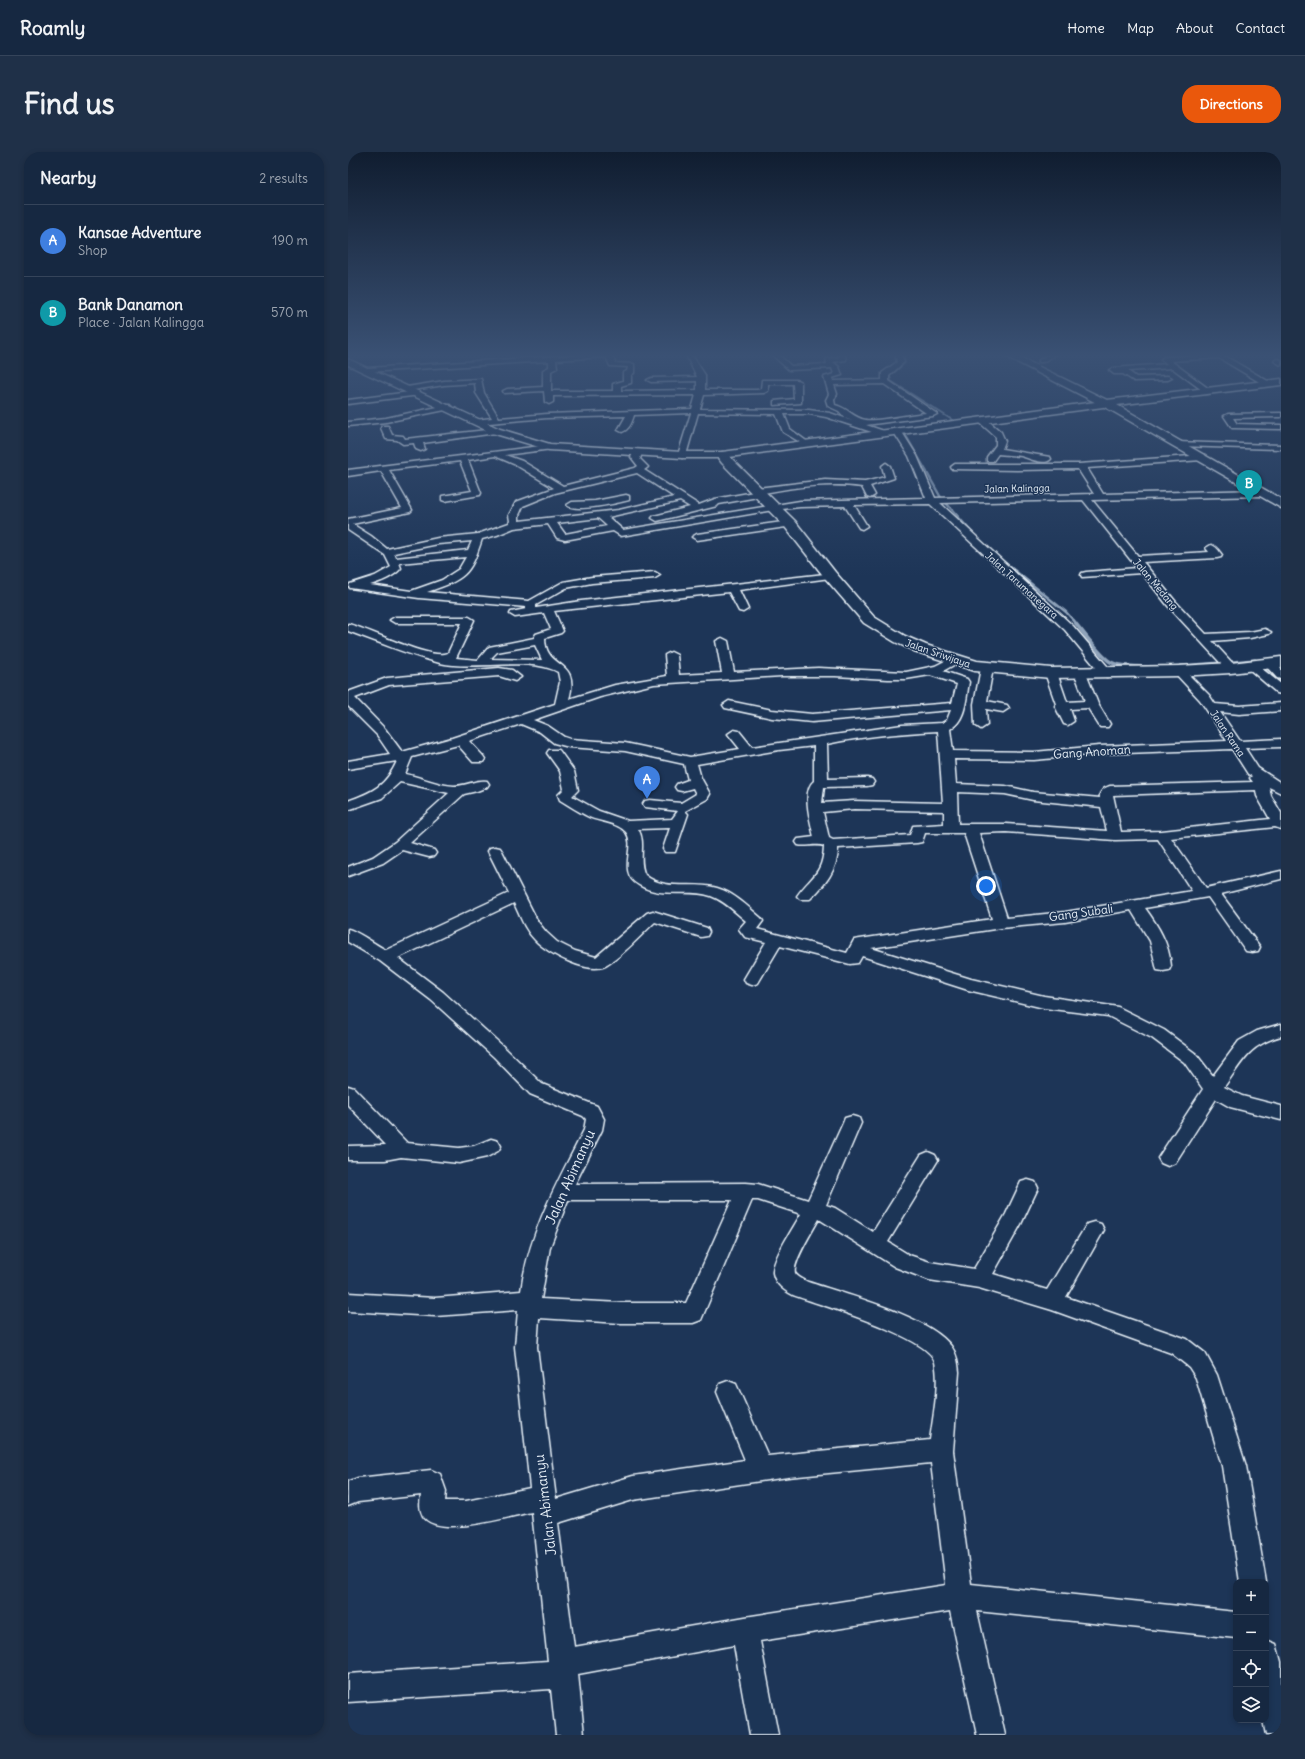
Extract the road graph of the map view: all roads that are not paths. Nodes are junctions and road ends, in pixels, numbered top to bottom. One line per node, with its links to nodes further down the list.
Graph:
1 (385, 428): 11 (street)
2 (689, 429): 20 (street)
3 (786, 429): 12 (street)
4 (868, 429): 10 (street)
5 (913, 429): 9 (street)
6 (992, 429): 16 (street)
7 (1154, 429): 13 (main road)
8 (496, 430): 11 (street); 14 (street)
9 (897, 431): 10 (street); 43 (street)
10 (881, 433): 12 (street)
11 (419, 441): 23 (street)
12 (805, 443): 19 (street)
13 (1178, 444): 15 (street); 21 (main road)
14 (549, 447): 17 (street); 18 (street)
15 (1281, 447)
16 (996, 451): 24 (street); 27 (street)
17 (638, 453): 20 (street); 29 (street)
18 (496, 455): 22 (street); 32 (street)
19 (722, 455): 20 (street); 35 (main road, Jalan Sriwijaya)
20 (682, 456)
21 (1202, 457): 24 (street); 36 (main road)
22 (463, 459): 23 (street); 39 (street)
23 (435, 462): 28 (street)
24 (1082, 462): 27 (street); 38 (street)
25 (886, 466): 31 (street)
26 (955, 467): 27 (street)
27 (987, 468)
28 (384, 469): 30 (street); 53 (street)
29 (638, 470): 32 (street); 41 (street)
30 (348, 473)
31 (865, 486): 35 (street); 46 (street)
32 (563, 489): 33 (street)
33 (552, 490): 47 (street); 57 (street)
34 (599, 490): 42 (street)
35 (759, 492): 48 (main road, Jalan Sriwijaya); 49 (street)
36 (1262, 493): 38 (street, Jalan Kalingga); 44 (main road)
37 (1084, 497): 38 (street, Jalan Kalingga); 43 (street, Jalan Kalingga); 67 (street, Jalan Medang)
38 (1100, 497)
39 (445, 498)
40 (626, 498): 42 (street)
41 (680, 498): 49 (street); 50 (street)
42 (612, 501): 47 (street)
43 (932, 501): 46 (street, Jalan Kalingga); 96 (street, Jalan Tarumanegara)
44 (1279, 501)
45 (847, 502): 46 (street, Jalan Kalingga); 48 (street, Jalan Kalingga); 58 (street)
46 (872, 502)
47 (572, 505): 51 (street)
48 (773, 506): 55 (street, Jalan Kalingga); 56 (main road, Jalan Sriwijaya)
49 (697, 508): 52 (street)
50 (601, 516): 51 (street); 59 (street)
51 (584, 517): 54 (street)
52 (657, 518)
53 (348, 522)
54 (552, 522): 57 (street); 59 (street)
55 (677, 524): 59 (street, Jalan Kalingga); 62 (street)
56 (790, 524): 62 (street); 71 (main road, Jalan Sriwijaya)
57 (512, 525): 61 (street)
58 (862, 526)
59 (614, 528)
60 (350, 530): 65 (street)
61 (478, 537): 65 (street); 66 (street)
62 (697, 537): 63 (street)
63 (706, 545)
64 (1210, 548): 67 (street)
65 (385, 552): 68 (street)
66 (473, 553): 68 (street); 75 (street)
67 (1135, 560): 69 (street, Jalan Medang)
68 (394, 561): 73 (street)
69 (1144, 570): 72 (street); 83 (street, Jalan Medang)
70 (655, 575): 76 (street)
71 (830, 575): 74 (street); 90 (main road, Jalan Sriwijaya)
72 (1086, 575)
73 (351, 587): 75 (street)
74 (732, 588): 77 (street); 78 (street)
75 (412, 594): 76 (street)
76 (531, 607): 77 (street); 79 (street)
77 (548, 609): 84 (street)
78 (743, 610)
79 (515, 614)
80 (394, 620): 87 (street)
81 (348, 627): 87 (street)
82 (1265, 632): 83 (street)
83 (1204, 638): 93 (street, Jalan Medang)
84 (539, 641): 88 (street); 89 (street)
85 (722, 641): 98 (street)
86 (671, 655): 100 (street)
87 (442, 660): 88 (street)
88 (481, 663): 89 (street)
89 (552, 664): 106 (street)
90 (946, 665): 92 (main road, Jalan Sriwijaya); 98 (street); 101 (street)
91 (1268, 666): 93 (main road, Jalan Sriwijaya); 102 (street)
92 (981, 667): 95 (main road, Jalan Sriwijaya); 101 (street); 104 (street)
93 (1231, 668): 94 (main road, Jalan Sriwijaya)
94 (1180, 671): 96 (main road, Jalan Sriwijaya); 110 (street, Jalan Rama)
95 (1051, 673): 97 (main road, Jalan Sriwijaya); 109 (street)
96 (1107, 673): 97 (main road, Jalan Sriwijaya)
97 (1081, 674): 105 (street)
98 (729, 676): 100 (street)
99 (515, 677): 103 (street)
100 (672, 679): 106 (street)
101 (963, 682): 108 (street)
102 (1281, 690)
103 (349, 700): 125 (street)
104 (980, 704): 112 (street); 116 (street)
105 (1092, 704): 109 (street); 115 (street)
106 (560, 705): 113 (street)
107 (729, 705): 108 (street)
108 (959, 706): 117 (street)
109 (1061, 706): 114 (street)
110 (1211, 707): 111 (street); 122 (street, Jalan Rama)
111 (1281, 707)
112 (1003, 708)
113 (522, 720): 119 (street); 128 (street)
114 (1068, 721)
115 (1104, 724)
116 (981, 725)
117 (944, 727): 120 (street); 126 (street)
118 (734, 734): 123 (street)
119 (469, 737): 125 (street); 127 (street)
120 (820, 742): 123 (street); 134 (street)
121 (1281, 744): 122 (street, Gang Anoman)
122 (1237, 746): 126 (street, Gang Anoman); 130 (street, Jalan Rama)
123 (749, 751): 128 (street)
124 (554, 753): 149 (street)
125 (402, 755): 129 (street); 131 (street)
126 (947, 755): 138 (street)
127 (478, 759)
128 (690, 761): 132 (street)
129 (348, 765)
130 (1253, 771): 137 (street); 139 (street, Jalan Rama)
131 (397, 777): 140 (street); 143 (street)
132 (696, 782): 136 (street); 144 (street)
133 (867, 782): 134 (street)
134 (821, 783): 146 (street)
135 (482, 784): 140 (street)
136 (682, 786)
137 (1262, 786): 141 (street); 148 (street)
138 (950, 788): 141 (street); 145 (street)
139 (1281, 789)
140 (459, 791): 156 (street)
141 (1106, 803): 153 (street)
142 (650, 804): 144 (street)
143 (348, 806)
144 (684, 807): 147 (street)
145 (949, 807): 146 (street); 150 (street)
146 (816, 808): 155 (street)
147 (678, 823): 149 (street); 157 (street)
148 (1280, 823): 152 (street)
149 (626, 825): 168 (street)
150 (951, 827): 151 (street); 155 (street)
151 (970, 828): 153 (street); 166 (street)
152 (1162, 835): 153 (street); 162 (street)
153 (1115, 836)
154 (803, 842): 155 (street)
155 (826, 842): 164 (street)
156 (400, 845): 159 (street); 160 (street)
157 (670, 849)
158 (495, 851): 163 (street)
159 (429, 853)
160 (348, 872)
161 (1281, 875): 162 (street, Gang Subali)
162 (1207, 893): 165 (street, Gang Subali); 170 (street)
163 (518, 895): 167 (street); 172 (street)
164 (805, 896)
165 (1135, 905): 166 (street, Gang Subali); 173 (street)
166 (1001, 923): 171 (street, Gang Subali)
167 (701, 932)
168 (775, 940): 171 (street); 174 (street)
169 (351, 941): 172 (street, Jalan Abimanyu)
170 (1252, 947)
171 (858, 949): 176 (street)
172 (386, 956): 187 (street, Jalan Abimanyu)
173 (1163, 966)
174 (752, 979)
175 (1281, 1030): 176 (street)
176 (1213, 1089): 178 (street); 183 (street)
177 (348, 1094): 181 (street)
178 (1281, 1113)
179 (852, 1123): 188 (street)
180 (491, 1146): 181 (street)
181 (402, 1150): 182 (street)
182 (348, 1153)
183 (1168, 1158)
184 (928, 1160): 190 (street)
185 (1028, 1188): 191 (street)
186 (746, 1191): 187 (street); 188 (street); 194 (street)
187 (563, 1192): 194 (street, Jalan Abimanyu)
188 (814, 1209): 190 (street); 196 (street)
189 (1094, 1230): 192 (street)
190 (876, 1244): 191 (street)
191 (979, 1279): 192 (street)
192 (1052, 1301): 200 (street)
193 (348, 1302): 194 (street)
194 (530, 1304): 199 (street, Jalan Abimanyu)
195 (728, 1392): 197 (street)
196 (941, 1451): 197 (street); 201 (street)
197 (761, 1469): 199 (street)
198 (348, 1494): 199 (street)
199 (545, 1505): 205 (street, Jalan Abimanyu)
200 (1253, 1579)
201 (960, 1596): 202 (street); 203 (street); 209 (street)
202 (1233, 1625)
203 (745, 1630): 205 (street); 208 (street)
204 (1272, 1663): 210 (street)
205 (564, 1668): 206 (street); 207 (street, Jalan Abimanyu)
206 (348, 1688)
207 (570, 1735)
208 (764, 1735)
209 (991, 1735)
210 (1280, 1735)

